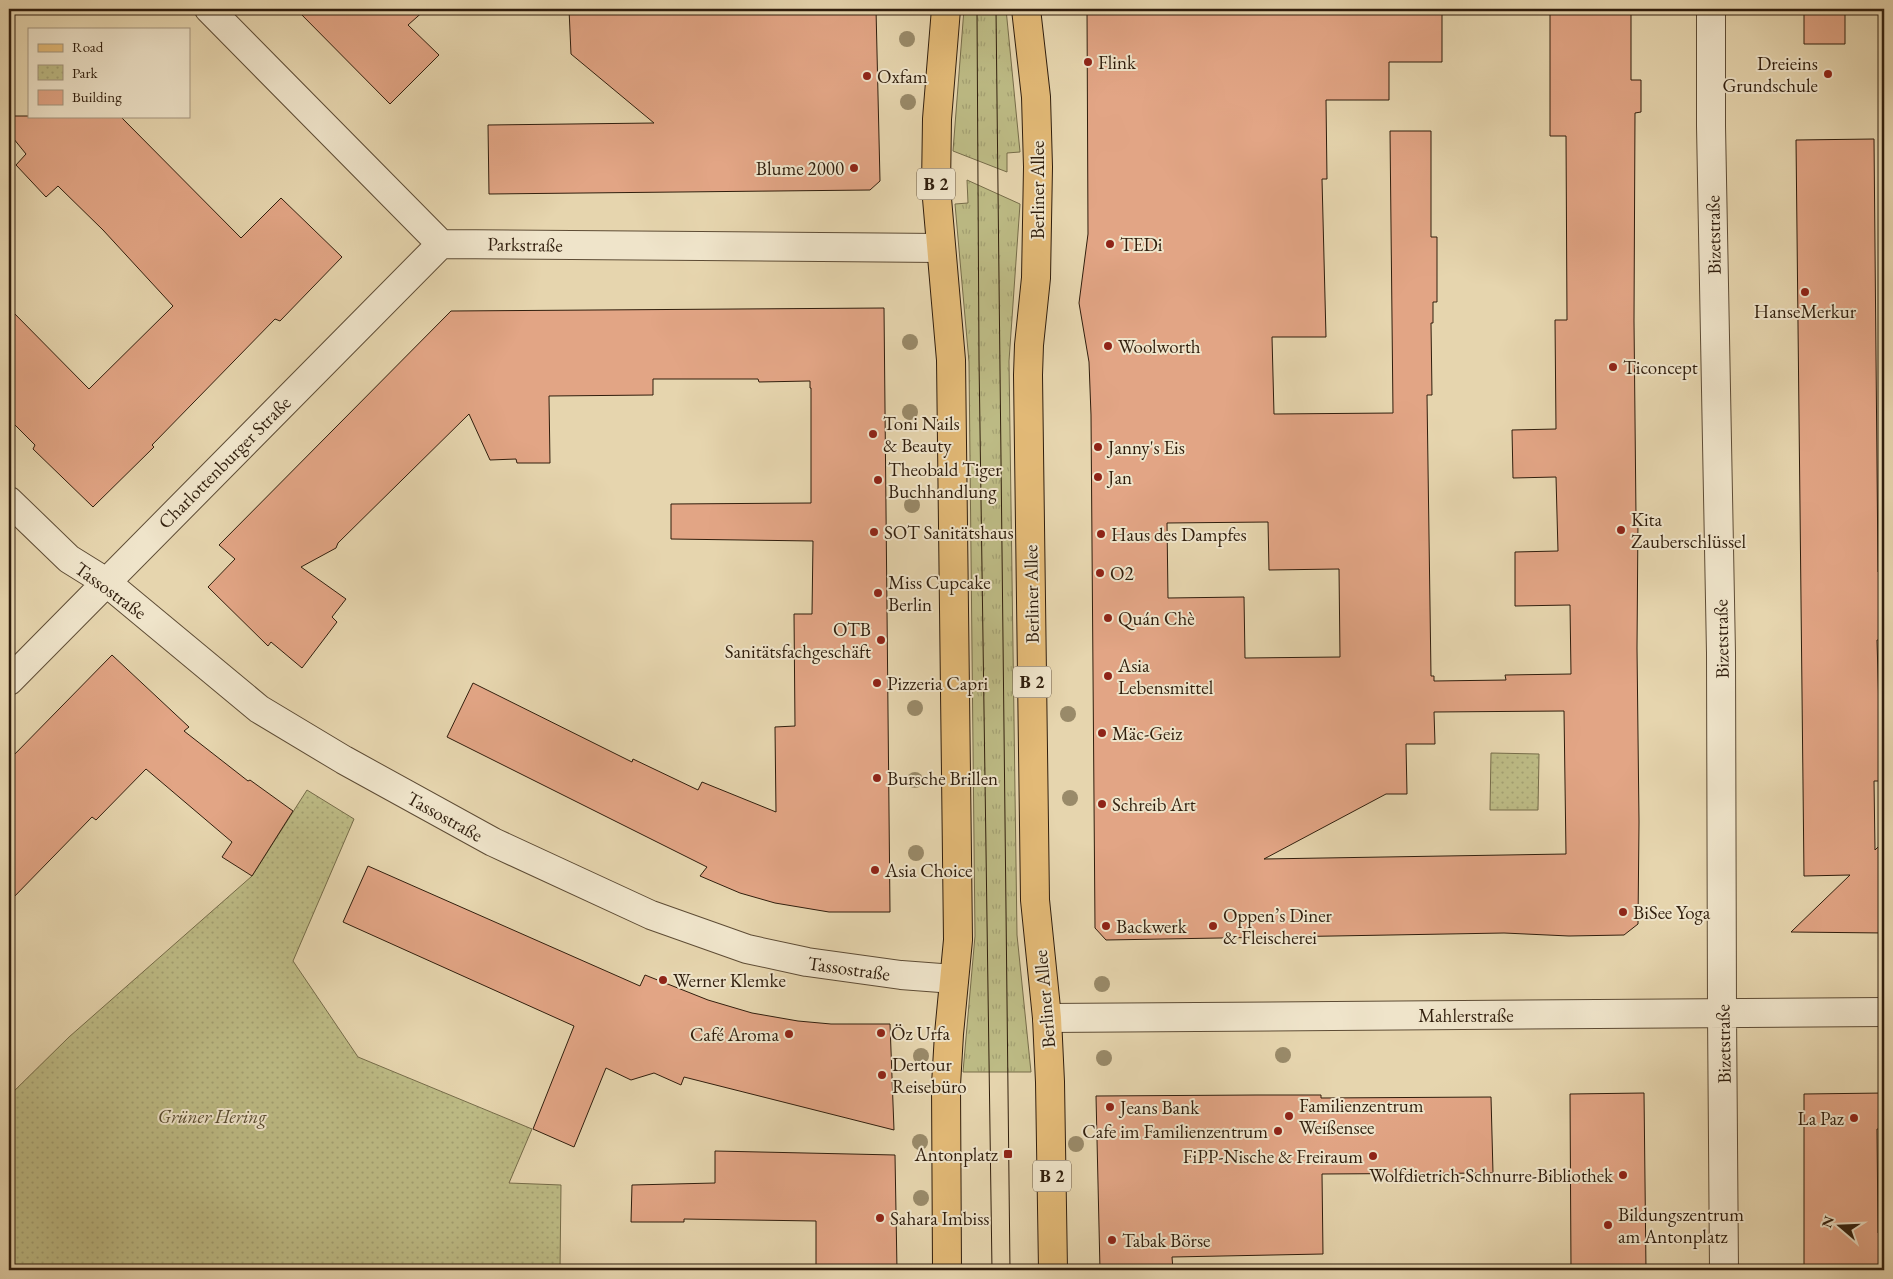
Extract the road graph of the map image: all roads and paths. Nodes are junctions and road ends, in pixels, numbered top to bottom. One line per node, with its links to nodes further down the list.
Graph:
1 (209, 9): 5 (street)
2 (946, 9): 6 (main road, B 2)
3 (1026, 9): 13 (main road, Berliner Allee / B 2)
4 (1711, 9): 11 (street, Bizetstraße)
5 (441, 244): 6 (street, Parkstraße); 8 (street, Charlottenburger Straße)
6 (940, 248): 10 (main road, B 2)
7 (9, 501): 8 (street, Tassostraße)
8 (106, 582): 9 (street, Charlottenburger Straße); 10 (street, Tassostraße)
9 (9, 681)
10 (954, 979): 14 (main road, B 2)
11 (1722, 1012): 12 (street, Mahlerstraße); 13 (street, Mahlerstraße); 16 (street, Bizetstraße)
12 (1884, 1012)
13 (1047, 1018): 15 (main road, Berliner Allee / B 2)
14 (948, 1270)
15 (1053, 1270)
16 (1724, 1270)

